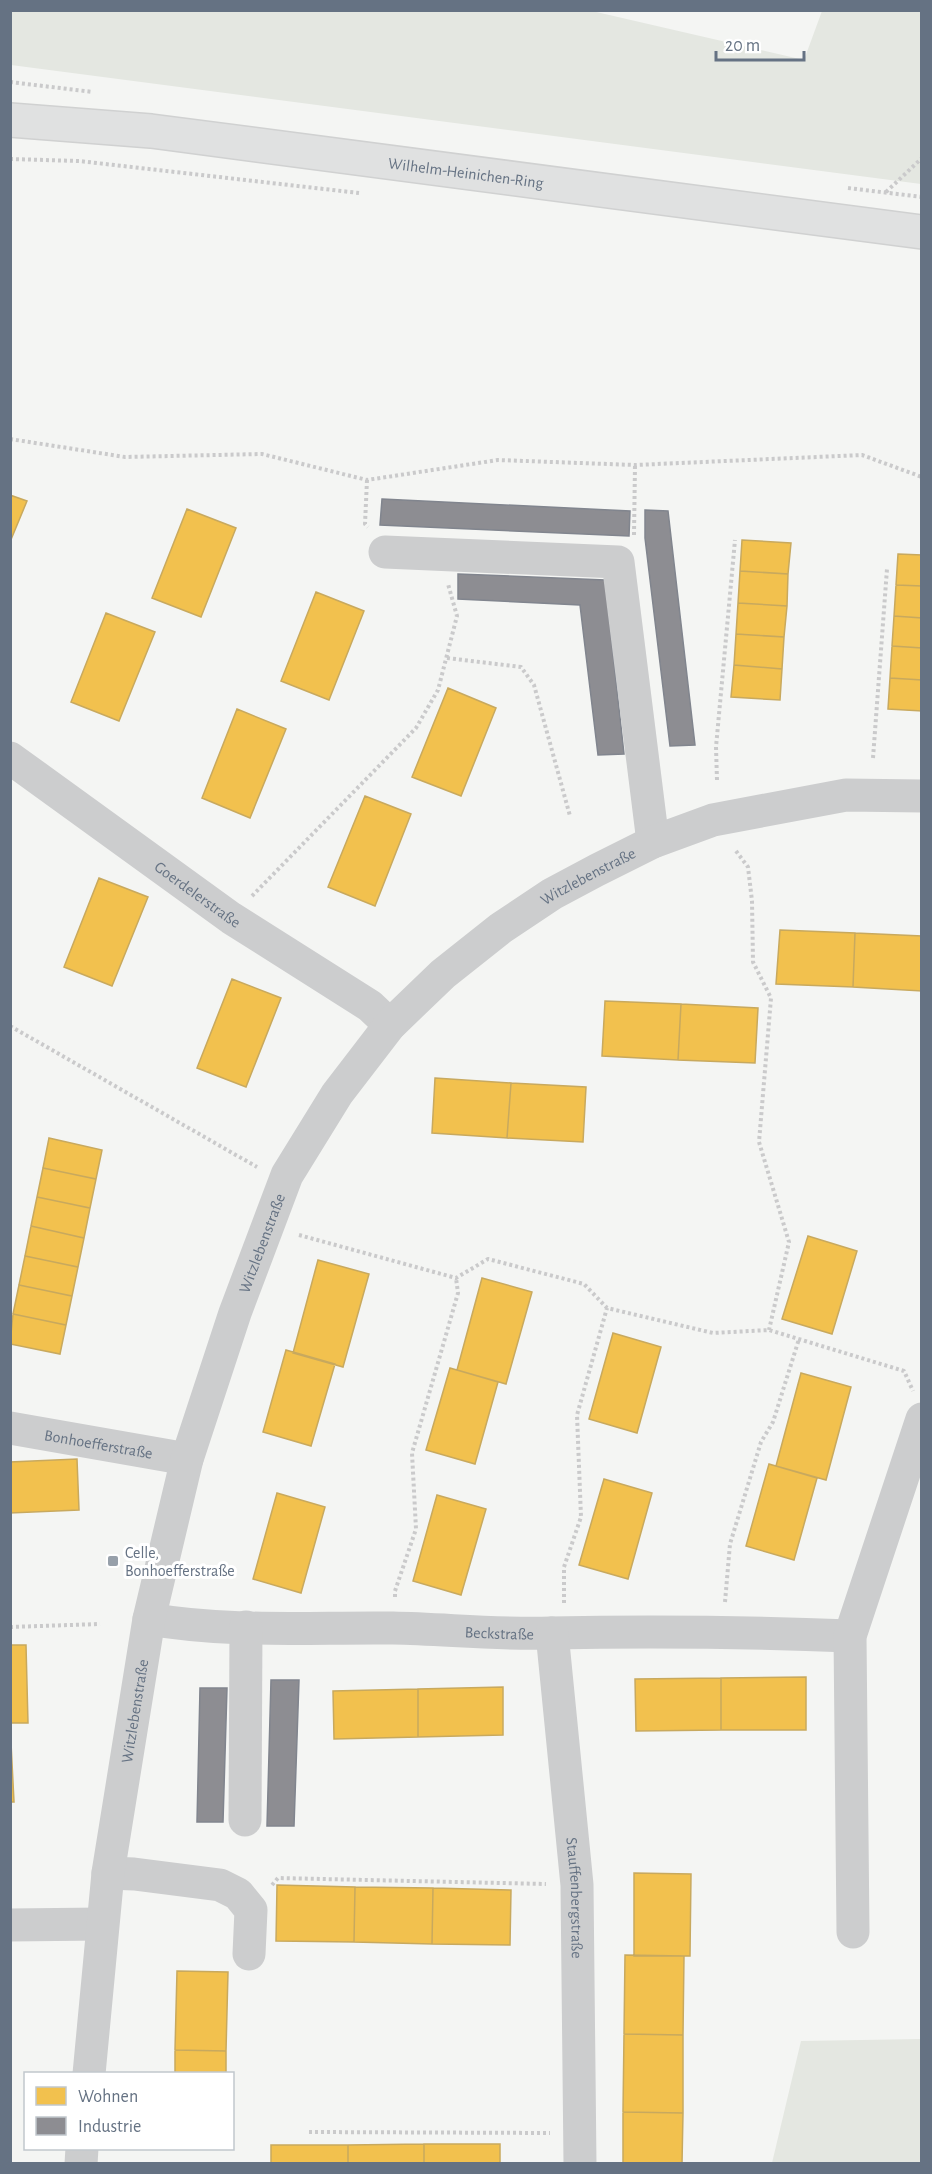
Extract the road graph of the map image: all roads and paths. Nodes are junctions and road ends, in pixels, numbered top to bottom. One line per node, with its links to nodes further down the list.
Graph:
1 (10, 120): 4 (main road, Wilhelm-Heinichen-Ring)
2 (921, 158): 3 (path)
3 (886, 193)
4 (921, 232)
5 (10, 439): 8 (path)
6 (635, 465): 7 (path); 8 (path); 12 (path)
7 (921, 477)
8 (367, 480): 10 (path)
9 (735, 540): 17 (path)
10 (385, 552): 11 (street)
11 (440, 554): 12 (street); 14 (path)
12 (618, 562): 20 (street)
13 (887, 569): 16 (path)
14 (447, 657): 19 (path); 22 (path)
15 (10, 758): 22 (street, Goerdelerstraße)
16 (873, 758)
17 (717, 780)
18 (921, 796): 20 (street, Witzlebenstraße)
19 (570, 816)
20 (653, 842): 23 (street, Witzlebenstraße)
21 (736, 851): 29 (path)
22 (231, 918): 23 (street, Goerdelerstraße)
23 (390, 1025): 34 (street, Witzlebenstraße)
24 (10, 1026): 25 (path)
25 (258, 1168)
26 (289, 1232): 27 (path)
27 (456, 1278): 28 (path); 39 (path)
28 (606, 1308): 29 (path); 41 (path)
29 (769, 1330): 30 (path)
30 (799, 1339): 31 (path); 40 (path)
31 (919, 1410): 33 (street)
32 (10, 1428): 34 (street, Bonhoefferstraße)
33 (916, 1450): 42 (street)
34 (187, 1459): 35 (street, Witzlebenstraße)
35 (148, 1620): 38 (street, Beckstraße); 44 (street, Witzlebenstraße)
36 (100, 1624): 37 (path)
37 (10, 1627)
38 (246, 1627): 39 (street, Beckstraße); 43 (street)
39 (396, 1628): 41 (street, Beckstraße)
40 (723, 1631): 41 (street, Beckstraße); 42 (street, Beckstraße)
41 (558, 1633): 45 (street, Stauffenbergstraße)
42 (850, 1636): 49 (street)
43 (245, 1820)
44 (108, 1873): 47 (street, Witzlebenstraße); 50 (street)
45 (577, 1885): 46 (path); 53 (street, Stauffenbergstraße)
46 (270, 1886)
47 (102, 1924): 48 (street); 51 (street, Witzlebenstraße)
48 (10, 1925)
49 (853, 1932)
50 (249, 1953)
51 (89, 2072)
52 (309, 2132): 53 (path)
53 (580, 2148)

